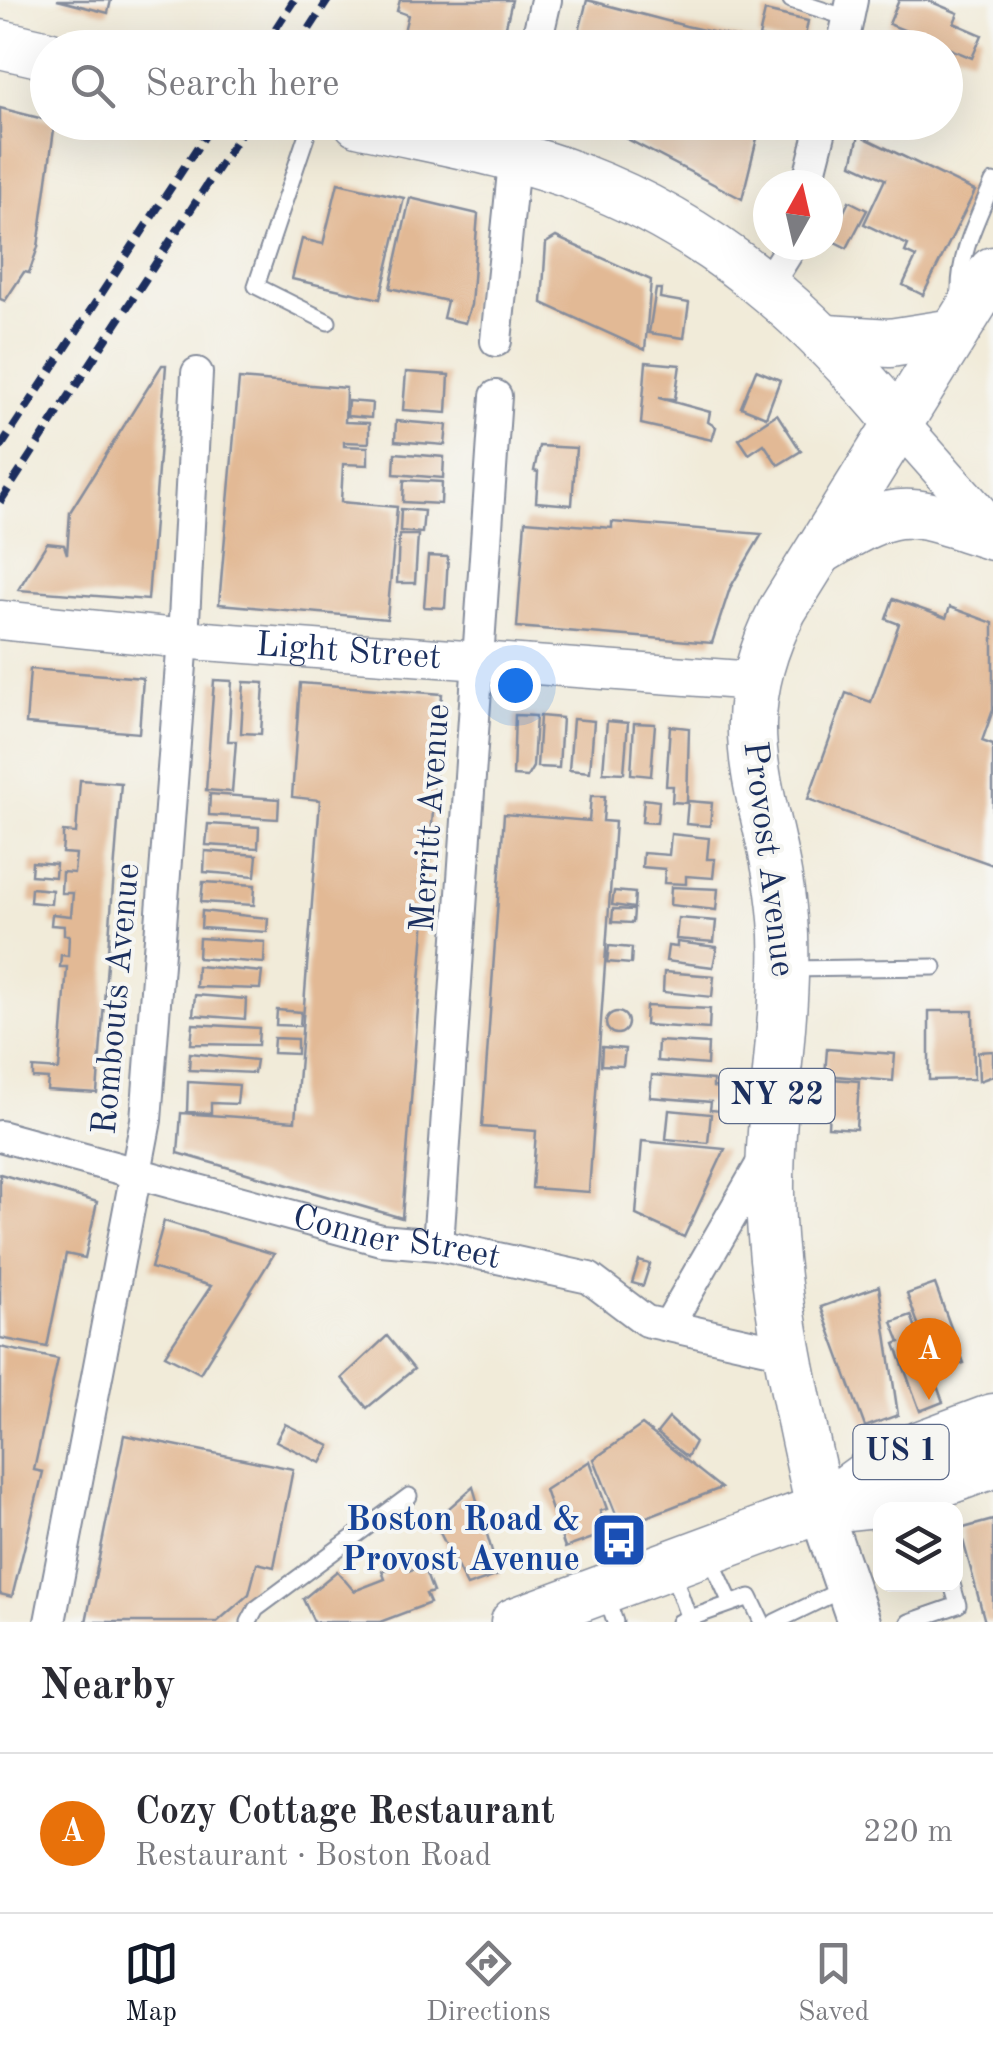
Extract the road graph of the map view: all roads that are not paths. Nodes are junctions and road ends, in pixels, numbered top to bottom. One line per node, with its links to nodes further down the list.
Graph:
1 (546, 0): 4 (street)
2 (791, 0): 3 (lane)
3 (847, 22)
4 (538, 30)
5 (0, 44): 6 (main road)
6 (30, 51)
7 (305, 140): 15 (lane)
8 (516, 140): 14 (main road); 18 (street)
9 (819, 140): 10 (street)
10 (811, 170)
11 (993, 182): 16 (lane)
12 (783, 260): 14 (street)
13 (993, 271): 16 (main road, Provost Avenue / NY 22)
14 (767, 285): 17 (main road)
15 (328, 322)
16 (957, 328): 17 (main road); 21 (main road, Provost Avenue / NY 22)
17 (827, 339): 21 (main road)
18 (496, 341)
19 (197, 374): 25 (street, Rombouts Avenue)
20 (496, 396): 26 (street, Merritt Avenue)
21 (898, 422): 22 (street); 23 (main road, Provost Avenue / NY 22)
22 (993, 532): 23 (main road)
23 (816, 554): 27 (main road, Provost Avenue / NY 22)
24 (0, 620): 25 (street, Light Street)
25 (183, 639): 26 (street, Light Street); 32 (street, Rombouts Avenue)
26 (481, 660): 27 (street, Light Street); 33 (street, Merritt Avenue)
27 (755, 681): 29 (main road, Provost Avenue / NY 22)
28 (934, 967): 29 (lane)
29 (784, 969): 31 (main road, Provost Avenue / NY 22)
30 (0, 1136): 32 (street, Conner Street)
31 (774, 1143): 34 (street); 35 (main road, Provost Avenue / NY 22)
32 (138, 1176): 33 (street, Conner Street); 47 (street, Rombouts Avenue)
33 (438, 1246): 34 (street, Conner Street)
34 (668, 1326): 35 (street, Conner Street)
35 (786, 1352): 40 (main road, Provost Avenue / NY 22)
36 (993, 1418): 40 (main road, US 1)
37 (993, 1464): 39 (main road, US 1)
38 (409, 1496): 48 (lane)
39 (927, 1499): 40 (main road, US 1)
40 (820, 1509): 41 (main road, US 1); 43 (main road)
41 (688, 1556): 44 (main road, US 1); 45 (lane); 46 (lane)
42 (954, 1592): 52 (lane)
43 (853, 1604): 51 (lane)
44 (610, 1606): 49 (main road, US 1)
45 (722, 1608): 46 (lane); 50 (lane)
46 (686, 1621)
47 (50, 1622)
48 (250, 1622)
49 (515, 1622)
50 (762, 1622)
51 (775, 1622)
52 (909, 1622)

